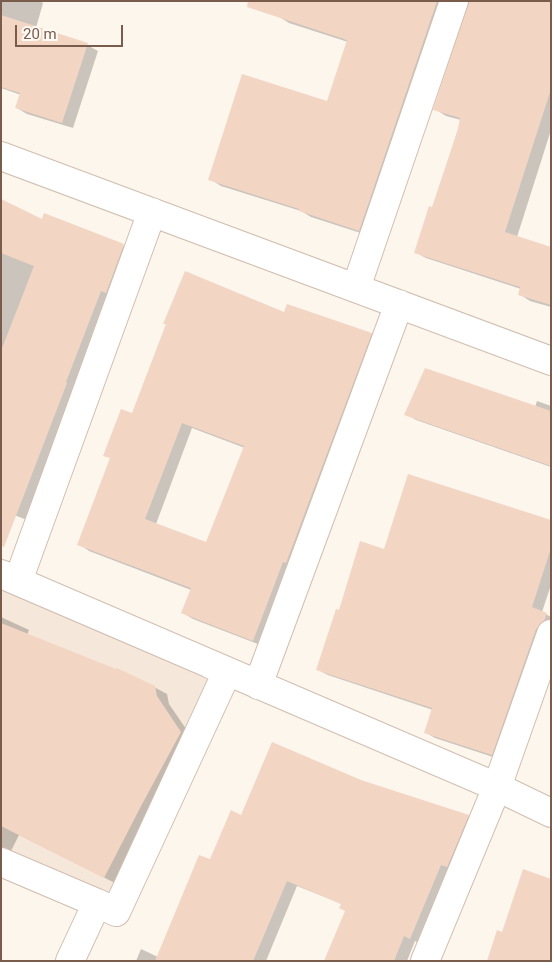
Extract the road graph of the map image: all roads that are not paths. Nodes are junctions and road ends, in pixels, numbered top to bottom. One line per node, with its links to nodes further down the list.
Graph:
1 (454, 1): 4 (street)
2 (1, 156): 3 (street)
3 (152, 212): 4 (street); 7 (street)
4 (356, 288): 5 (street)
5 (398, 304): 6 (street); 10 (street)
6 (551, 361)
7 (10, 578): 9 (street)
8 (551, 634): 11 (street)
9 (208, 663): 10 (street); 14 (street)
10 (258, 684): 11 (street)
11 (497, 787): 12 (street); 16 (street)
12 (551, 813)
13 (1, 862): 14 (street)
14 (96, 903): 15 (street)
15 (70, 961)
16 (425, 961)

